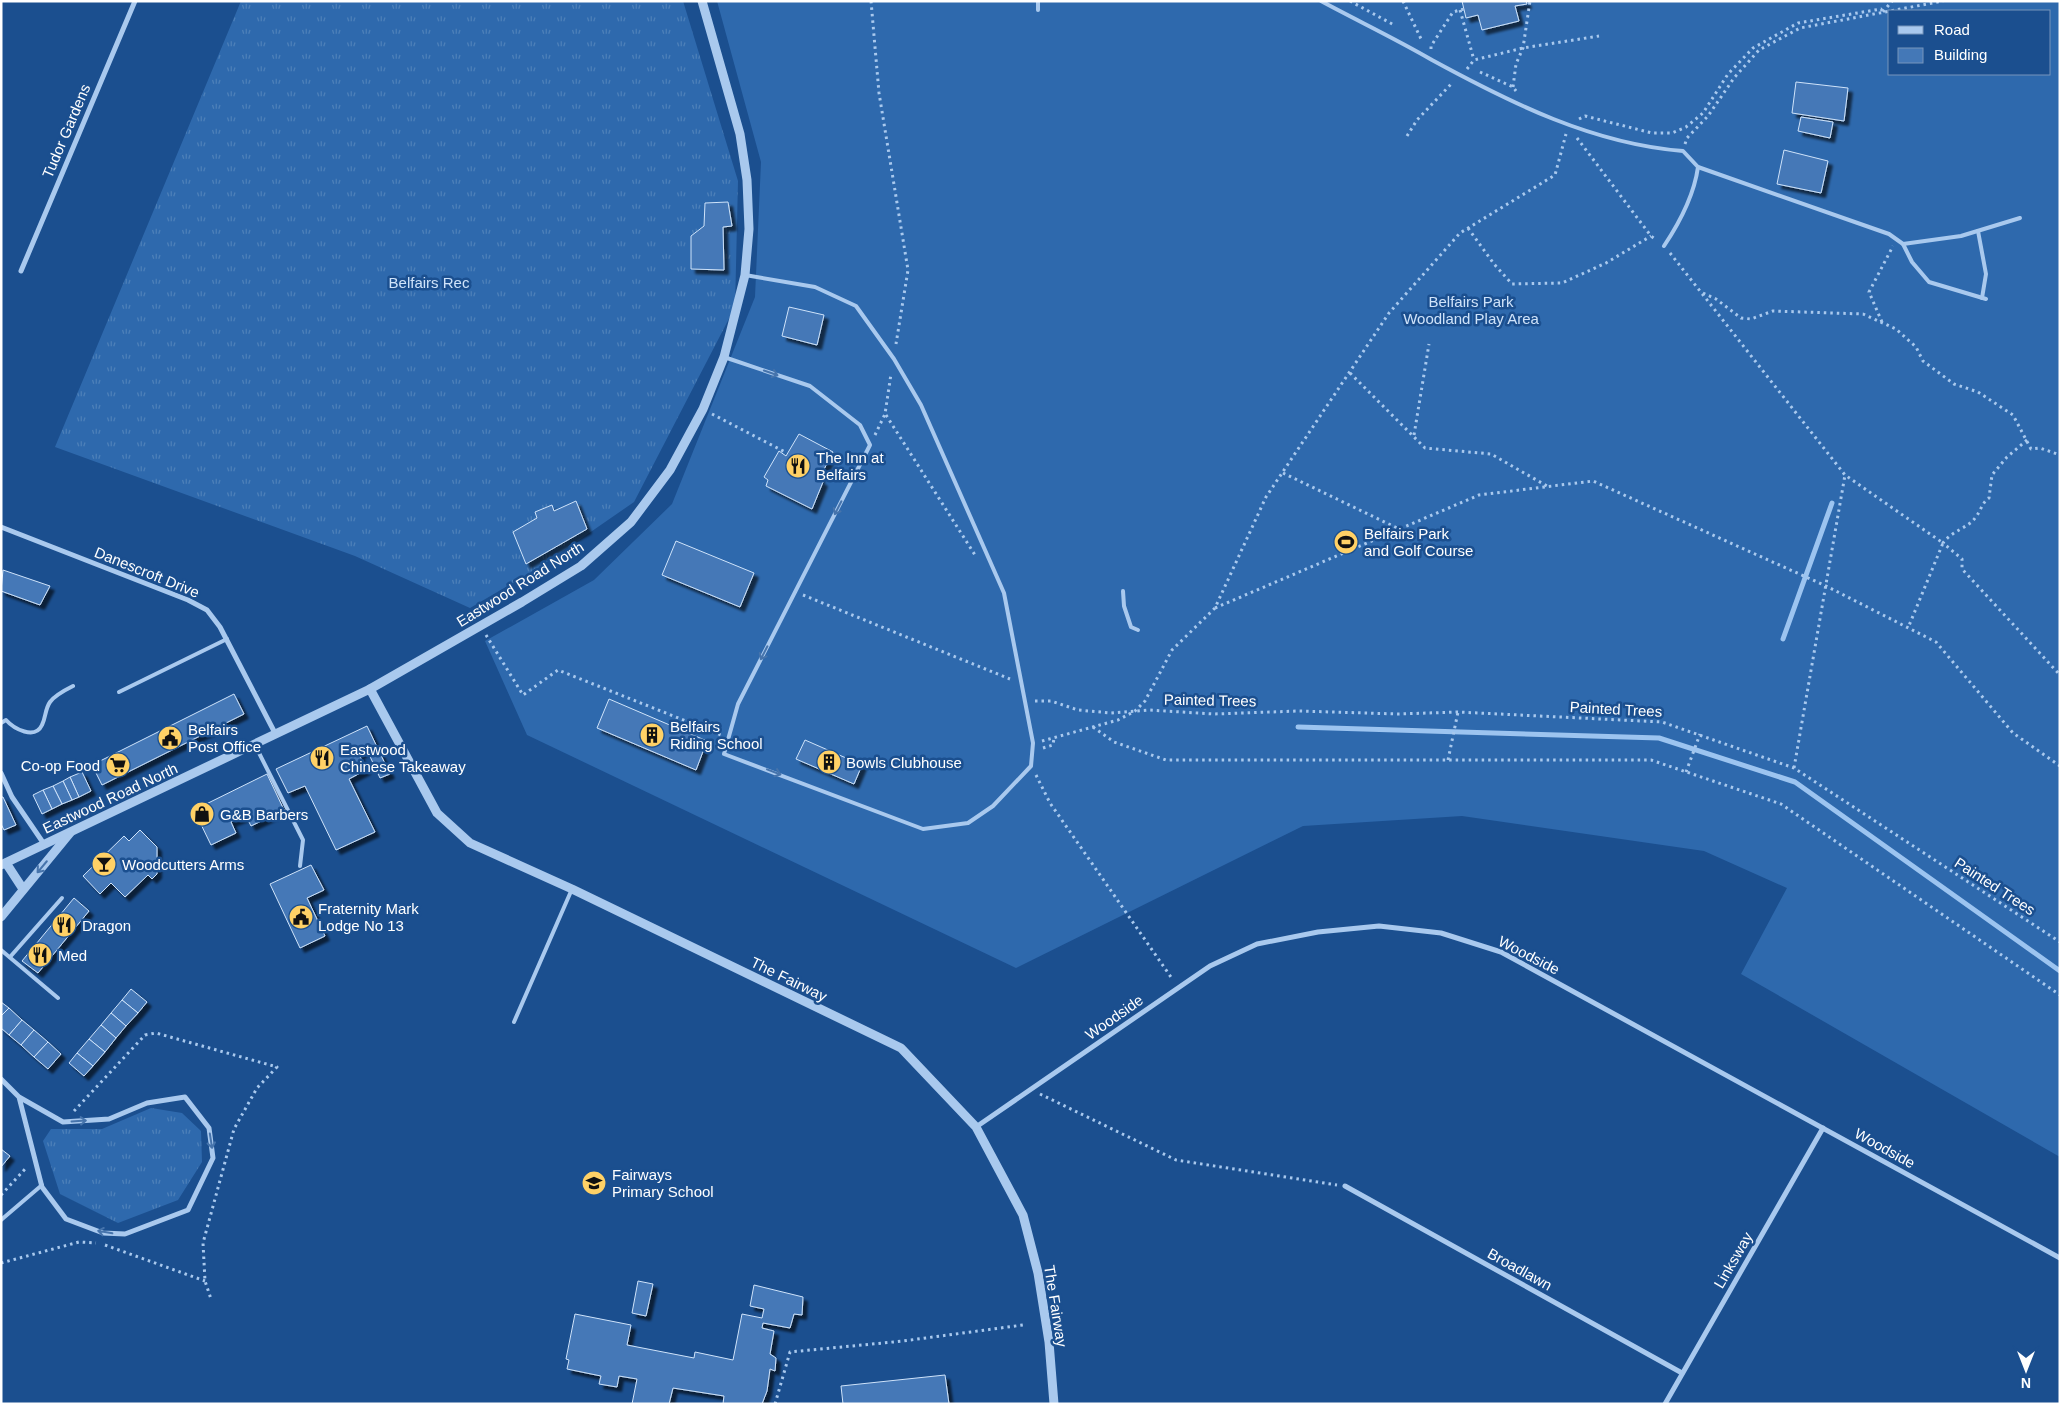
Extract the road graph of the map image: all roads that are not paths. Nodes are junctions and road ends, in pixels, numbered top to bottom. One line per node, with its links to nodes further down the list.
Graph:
1 (135, 1): 11 (street, Tudor Gardens)
2 (702, 1): 12 (street, Eastwood Road North)
3 (1038, 1): 5 (lane)
4 (1321, 1): 6 (lane)
5 (1038, 10)
6 (1698, 167): 9 (lane); 10 (lane)
7 (2020, 218): 8 (lane)
8 (1978, 231): 9 (lane); 9 (lane)
9 (1903, 244)
10 (1664, 246)
11 (21, 271)
12 (745, 275): 13 (street, Eastwood Road North); 13 (lane, one-way to 12)
13 (724, 357): 19 (street, Eastwood Road North)
14 (1, 527): 17 (street, Danescroft Drive)
15 (1123, 591): 16 (lane)
16 (1138, 630)
17 (227, 639): 20 (lane); 22 (street, Danescroft Drive)
18 (73, 686): 21 (lane)
19 (370, 689): 22 (street, Eastwood Road North); 30 (street, The Fairway)
20 (119, 692)
21 (1, 722)
22 (276, 735): 23 (street, Eastwood Road North)
23 (255, 745): 25 (street, Eastwood Road North); 28 (lane)
24 (1, 773): 26 (street)
25 (73, 829): 26 (street, Eastwood Road North); 29 (street, one-way to 29)
26 (44, 844): 27 (street, Eastwood Road North)
27 (4, 864): 29 (street)
28 (300, 866)
29 (23, 889): 32 (street)
30 (572, 889): 36 (lane); 39 (street, The Fairway)
31 (62, 898): 34 (lane)
32 (1, 917)
33 (1, 950): 34 (lane)
34 (10, 957): 35 (lane)
35 (58, 998)
36 (514, 1022)
37 (1, 1079): 38 (street)
38 (19, 1097): 41 (street); 41 (street, one-way to 41)
39 (976, 1127): 40 (street, Woodside); 46 (street, The Fairway)
40 (1823, 1128): 44 (street, Woodside); 45 (street, Linksway)
41 (42, 1185): 43 (lane)
42 (1345, 1186): 45 (street, Broadlawn)
43 (1, 1220)
44 (2060, 1258)
45 (1682, 1373): 47 (street, Linksway)
46 (1054, 1404)
47 (1665, 1404)

